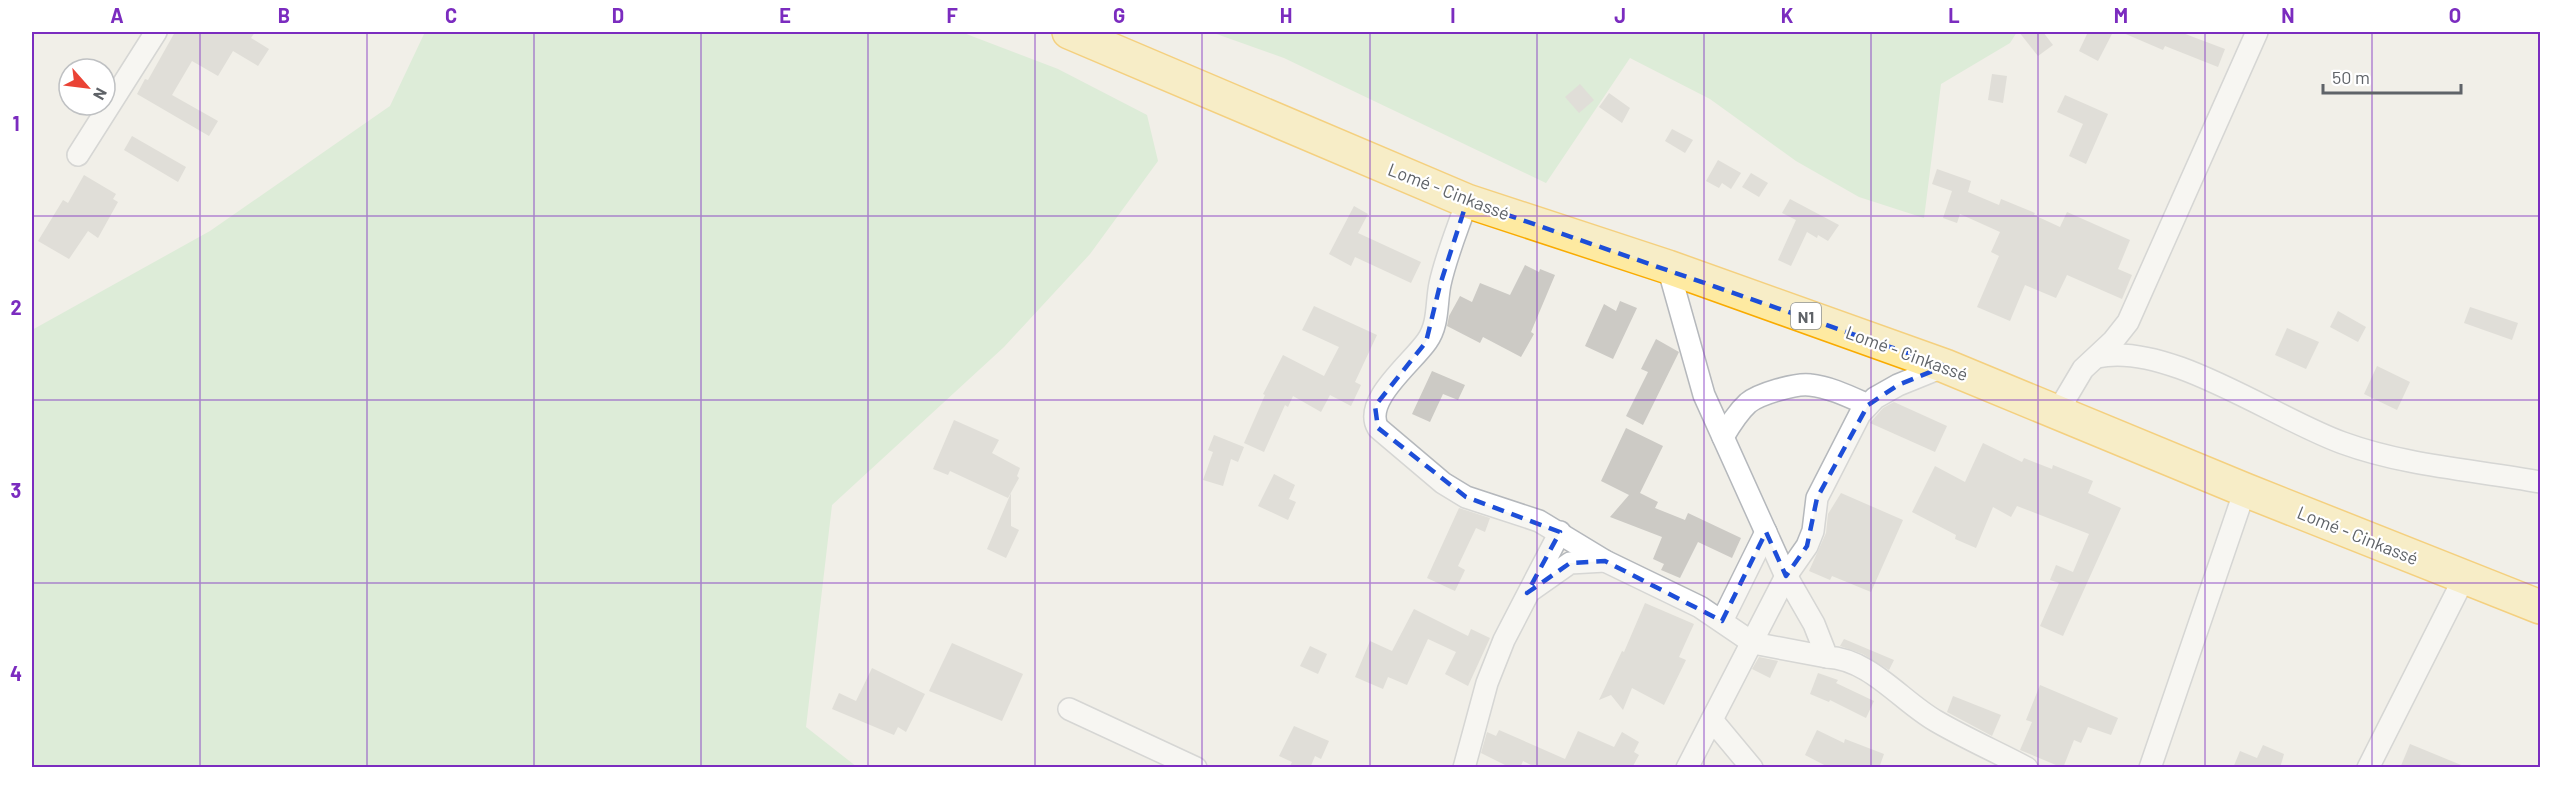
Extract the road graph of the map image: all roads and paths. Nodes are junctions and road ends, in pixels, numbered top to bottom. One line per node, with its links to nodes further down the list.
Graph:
1 (156, 32): 4 (street)
2 (1069, 32): 5 (highway, Lomé - Cinkassé / N1)
3 (2258, 32): 7 (street)
4 (78, 155)
5 (1467, 201): 6 (highway, Lomé - Cinkassé / N1); 14 (street)
6 (1668, 267): 8 (highway, Lomé - Cinkassé / N1); 11 (street)
7 (2097, 357): 10 (street); 12 (street)
8 (1945, 366): 9 (street); 10 (highway, Lomé - Cinkassé / N1)
9 (1868, 405): 11 (street); 17 (street)
10 (2058, 411): 13 (highway, Lomé - Cinkassé / N1)
11 (1723, 437): 15 (street)
12 (2541, 482)
13 (2245, 490): 18 (highway, Lomé - Cinkassé / N1); 31 (street)
14 (1560, 532): 16 (street); 19 (street)
15 (1766, 532): 17 (street); 21 (street)
16 (1605, 561): 19 (street); 21 (street)
17 (1786, 576): 22 (street); 23 (street)
18 (2464, 578): 20 (highway, Lomé - Cinkassé / N1); 32 (street)
19 (1527, 593): 27 (street)
20 (2541, 607)
21 (1722, 621): 22 (street)
22 (1753, 643): 23 (street); 25 (street)
23 (1827, 657): 30 (street)
24 (1069, 709): 26 (street)
25 (1712, 720): 28 (street); 29 (street)
26 (1196, 768)
27 (1464, 768)
28 (1688, 768)
29 (1752, 768)
30 (2027, 768)
31 (2150, 768)
32 (2368, 768)

